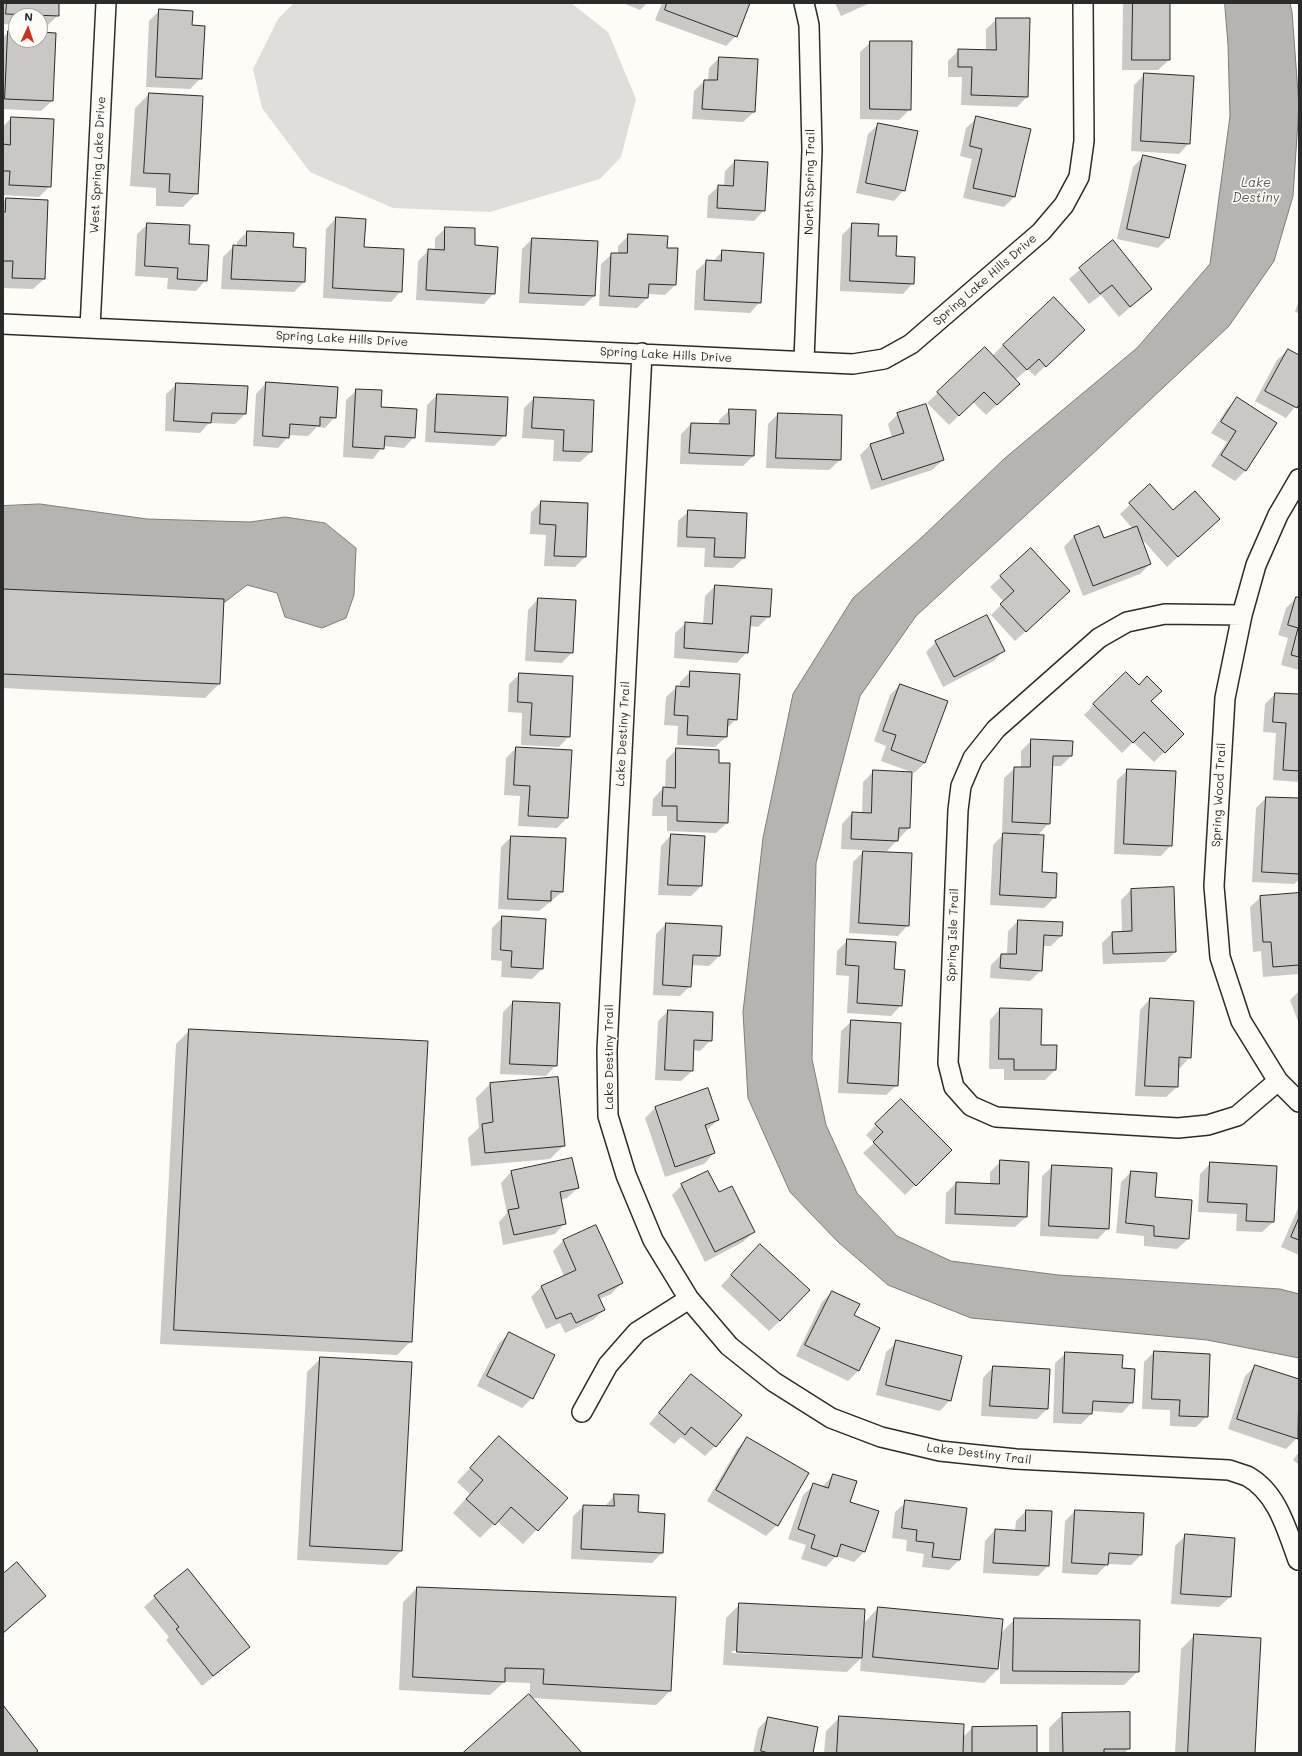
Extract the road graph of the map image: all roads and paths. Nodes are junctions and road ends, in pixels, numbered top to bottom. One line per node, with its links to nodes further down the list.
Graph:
1 (106, 3): 5 (street, West Spring Lake Drive)
2 (804, 3): 7 (street, North Spring Trail)
3 (1083, 3): 7 (street, Spring Lake Hills Drive)
4 (3, 324): 5 (street, Spring Lake Hills Drive)
5 (90, 328): 6 (street, Spring Lake Hills Drive)
6 (642, 353): 7 (street, Spring Lake Hills Drive); 12 (street, Lake Destiny Trail)
7 (804, 361)
8 (1299, 479): 9 (street, Spring Wood Trail)
9 (1242, 614): 10 (street, Spring Wood Trail); 10 (street, Spring Isle Trail)
10 (1278, 1081): 11 (street, Spring Wood Trail)
11 (1299, 1102)
12 (689, 1299): 13 (street); 14 (street, Lake Destiny Trail)
13 (582, 1412)
14 (1298, 1560)

